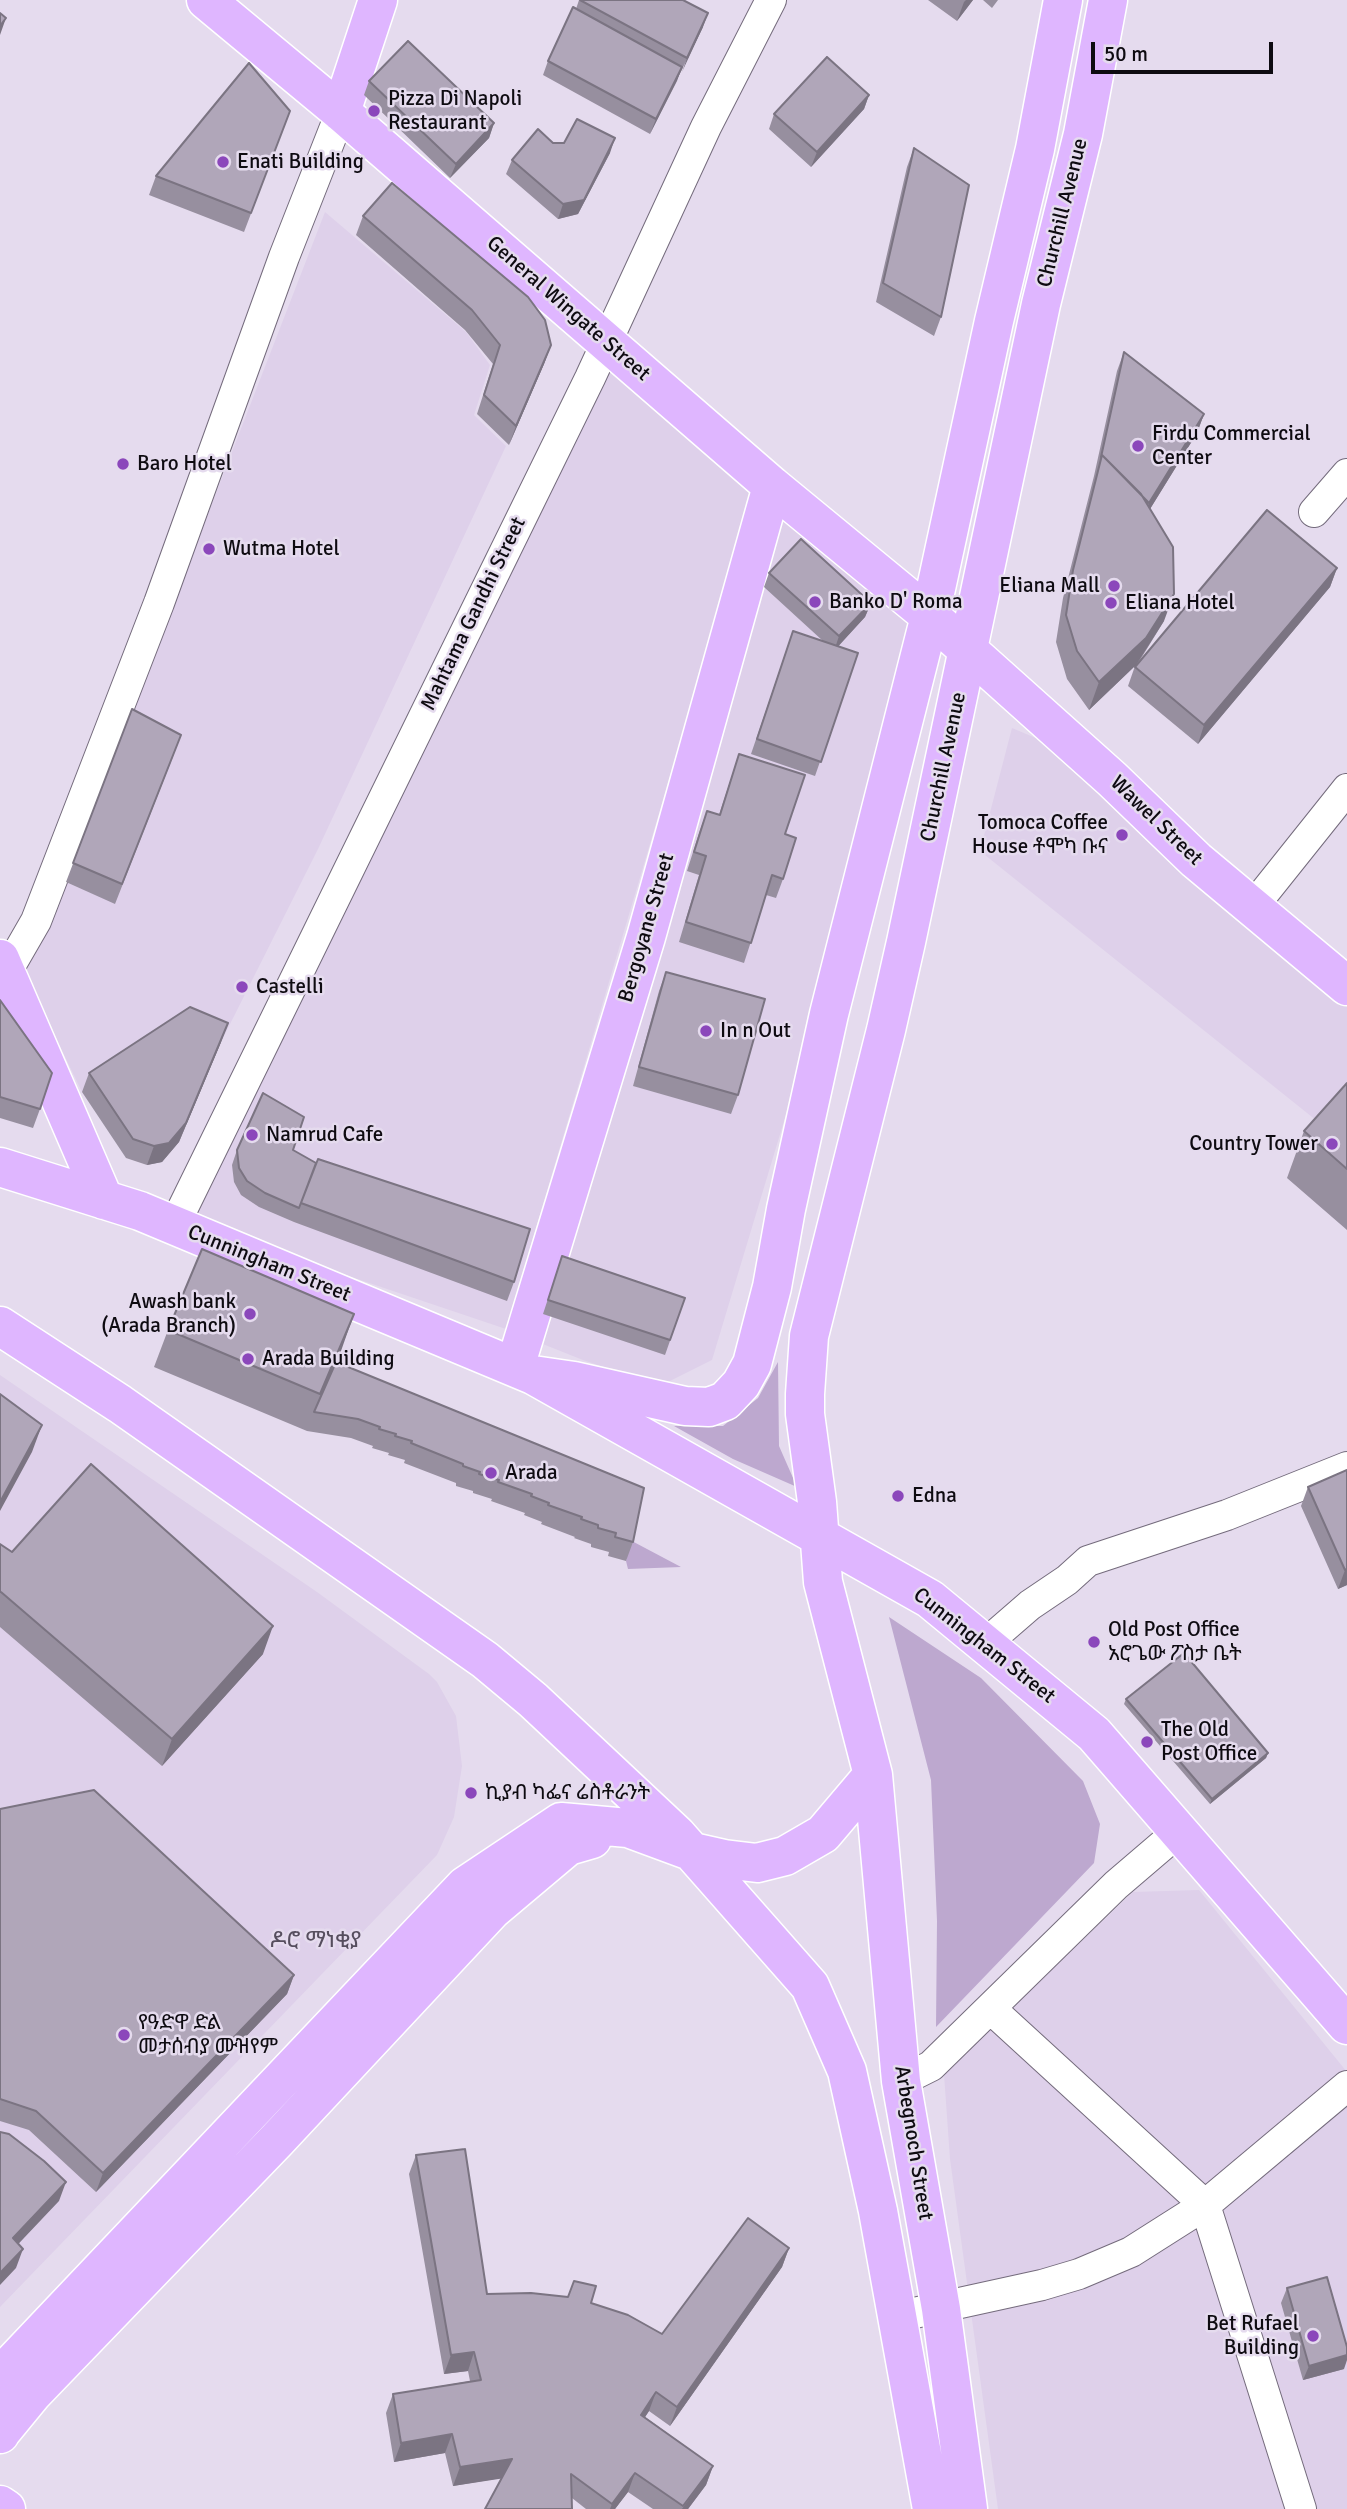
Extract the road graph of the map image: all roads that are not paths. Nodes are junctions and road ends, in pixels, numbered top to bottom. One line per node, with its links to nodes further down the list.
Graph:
1 (206, 0): 6 (main road, General Wingate Street)
2 (378, 0): 6 (main road)
3 (771, 0): 7 (street, Mahtama Gandhi Street)
4 (1063, 0): 11 (main road, Churchill Avenue)
5 (1108, 0): 12 (main road, Churchill Avenue)
6 (341, 113): 7 (main road, General Wingate Street); 15 (street)
7 (607, 343): 9 (main road, General Wingate Street); 19 (street, Mahtama Gandhi Street)
8 (1347, 474): 10 (street)
9 (772, 486): 11 (main road, General Wingate Street); 21 (main road, Bergoyane Street)
10 (1314, 512)
11 (930, 616): 12 (main road, Wawel Street); 22 (main road, Churchill Avenue)
12 (969, 650): 14 (main road, Wawel Street); 24 (main road, Churchill Avenue)
13 (1347, 789): 14 (street)
14 (1252, 908): 16 (main road, Wawel Street)
15 (3, 966): 18 (main road)
16 (1347, 986)
17 (0, 1167): 18 (main road, Cunningham Street)
18 (104, 1200): 19 (main road, Cunningham Street)
19 (174, 1226): 21 (main road, Cunningham Street)
20 (0, 1326): 28 (main road, Arbegnoch Street)
21 (524, 1371): 22 (main road, Cunningham Street); 24 (main road, Cunningham Street)
22 (685, 1406)
23 (1347, 1466): 25 (street)
24 (819, 1536): 25 (main road, Cunningham Street); 26 (main road, Churchill Avenue)
25 (985, 1644): 27 (main road, Cunningham Street)
26 (873, 1775): 28 (main road); 31 (main road, Arbegnoch Street)
27 (1178, 1832): 29 (street); 30 (main road, Cunningham Street)
28 (692, 1852): 35 (main road, Arbegnoch Street); 36 (main road)
29 (991, 2009): 31 (street); 33 (street)
30 (1347, 2025)
31 (901, 2081): 34 (main road, Arbegnoch Street)
32 (1347, 2086): 33 (street)
33 (1205, 2205): 34 (street); 40 (street)
34 (941, 2309): 35 (street); 38 (main road, Arbegnoch Street)
35 (896, 2317): 38 (main road, Arbegnoch Street)
36 (1, 2433)
37 (0, 2505): 39 (main road)
38 (959, 2506)
39 (6, 2509)
40 (1301, 2509)

